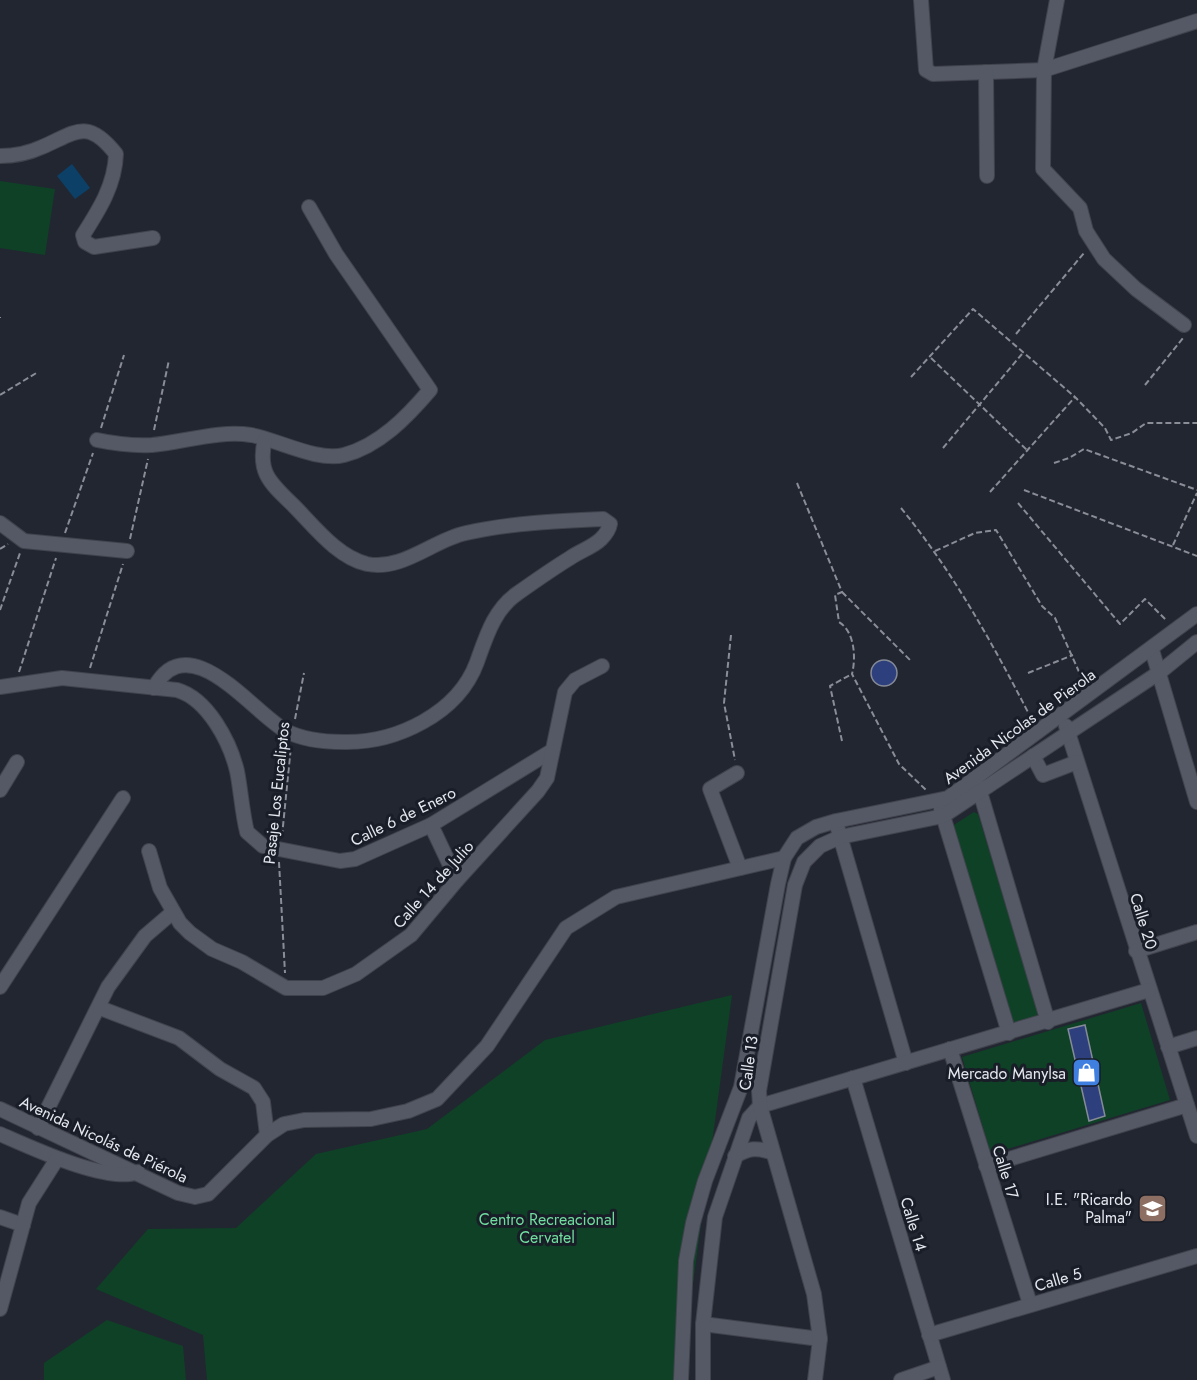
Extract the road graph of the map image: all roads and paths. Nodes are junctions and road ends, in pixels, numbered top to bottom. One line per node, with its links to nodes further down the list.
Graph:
1 (921, 0): 5 (street)
2 (1056, 0): 4 (street)
3 (1197, 21): 4 (street)
4 (1044, 70): 5 (street); 10 (street)
5 (986, 72): 7 (street)
6 (0, 156): 9 (street)
7 (987, 176)
8 (309, 207): 24 (street)
9 (153, 238)
10 (1095, 246): 11 (street); 12 (path)
11 (1184, 330): 19 (path)
12 (1016, 334)
13 (1022, 354): 15 (path); 21 (path); 22 (path)
14 (124, 355): 25 (path)
15 (930, 357): 18 (path); 22 (path)
16 (168, 360): 26 (path)
17 (38, 372): 20 (path)
18 (911, 377)
19 (1145, 385)
20 (0, 395)
21 (1075, 397): 23 (path); 28 (path)
22 (980, 403): 27 (path); 28 (path)
23 (1197, 423)
24 (265, 439): 26 (street); 65 (street)
25 (98, 440): 26 (street); 38 (path)
26 (151, 445): 40 (path)
27 (943, 448)
28 (1028, 451): 32 (path)
29 (1053, 463): 33 (path)
30 (797, 483): 43 (path)
31 (1024, 490): 39 (path)
32 (990, 492)
33 (1197, 492): 39 (path)
34 (1018, 503): 46 (path)
35 (901, 508): 41 (path)
36 (0, 523): 37 (street)
37 (24, 541): 38 (street); 44 (path)
38 (61, 545): 40 (street); 58 (path)
39 (1173, 545): 42 (path)
40 (127, 551): 57 (path)
41 (935, 551): 50 (path); 64 (path)
42 (1197, 556)
43 (842, 592): 51 (path); 56 (path)
44 (0, 610)
45 (1197, 614): 46 (street, Avenida Nicolas de Pierola)
46 (1176, 631): 49 (street, Avenida Nicolas de Pierola)
47 (731, 635): 71 (path)
48 (1197, 642): 53 (street)
49 (1152, 650): 53 (street); 61 (street, Avenida Nicolas de Pierola)
50 (1074, 655): 55 (path); 61 (path)
51 (912, 662)
52 (602, 666): 67 (street, Calle 14 de Julio)
53 (1160, 672): 63 (street); 77 (street)
54 (304, 673): 65 (path, Pasaje Los Eucaliptos)
55 (1028, 673)
56 (852, 674): 66 (path); 76 (path)
57 (86, 680): 58 (street, Calle 6 de Enero); 60 (street, Calle 6 de Enero)
58 (15, 683): 59 (street, Calle 6 de Enero)
59 (0, 687)
60 (154, 688): 65 (street); 82 (street, Calle 6 de Enero)
61 (1089, 696): 62 (street, Avenida Nicolas de Pierola)
62 (1063, 715): 63 (street, Calle 20); 64 (street, Avenida Nicolas de Pierola)
63 (1068, 731): 68 (street); 70 (street, Calle 20)
64 (1038, 732): 72 (street, Avenida Nicolas de Pierola)
65 (292, 734): 82 (path, Pasaje Los Eucaliptos)
66 (842, 741)
67 (550, 752): 80 (street, Calle 6 de Enero); 86 (street, Calle 14 de Julio)
68 (1033, 756): 70 (street); 74 (street)
69 (17, 762): 73 (street)
70 (1077, 762): 89 (street, Calle 20)
71 (737, 773): 85 (street)
72 (975, 776): 74 (street); 76 (street, Avenida Nicolas de Pierola)
73 (0, 790)
74 (980, 792): 78 (street); 94 (street)
75 (123, 798): 90 (street)
76 (939, 801): 78 (street); 79 (street, Avenida Nicolas de Pierola)
77 (1197, 802)
78 (944, 816): 81 (street, Calle 13); 95 (street)
79 (836, 821): 81 (street); 84 (street, Avenida Nicolas de Pierola)
80 (431, 825): 82 (street, Calle 6 de Enero); 86 (street)
81 (840, 837): 99 (street); 102 (street, Calle 13)
82 (281, 848): 91 (path, Pasaje Los Eucaliptos)
83 (148, 850): 87 (street, Calle 14 de Julio)
84 (784, 858): 85 (street, Avenida Nicolás de Piérola); 122 (street)
85 (740, 868): 106 (street, Avenida Nicolás de Piérola)
86 (457, 880): 91 (street, Calle 14 de Julio)
87 (173, 912): 91 (street, Calle 14 de Julio); 93 (street)
88 (1197, 932): 89 (street)
89 (1136, 951): 92 (street, Calle 20)
90 (0, 987)
91 (286, 988)
92 (1149, 990): 94 (street); 97 (street, Calle 20)
93 (100, 1008): 104 (street); 106 (street)
94 (1048, 1022): 95 (street)
95 (1009, 1033): 98 (street)
96 (1197, 1038): 97 (street)
97 (1168, 1047): 101 (street, Calle 20)
98 (950, 1049): 99 (street); 111 (street, Calle 17)
99 (906, 1062): 100 (street)
100 (853, 1078): 102 (street); 119 (street, Calle 14)
101 (1187, 1105): 107 (street, Calle 20); 111 (street)
102 (760, 1106): 108 (street, Calle 13); 109 (street)
103 (0, 1109): 104 (street, Avenida Nicolás de Piérola)
104 (38, 1128): 112 (street, Avenida Nicolás de Piérola)
105 (0, 1134): 110 (street)
106 (267, 1135): 112 (street, Avenida Nicolás de Piérola)
107 (1197, 1136)
108 (773, 1153): 109 (street); 120 (street, Calle 13)
109 (735, 1156): 118 (street)
110 (57, 1159): 112 (street); 114 (street)
111 (986, 1166): 116 (street, Calle 17)
112 (138, 1172)
113 (0, 1217): 114 (street)
114 (23, 1225): 117 (street)
115 (1197, 1256): 116 (street, Calle 5)
116 (1030, 1304): 119 (street, Calle 5)
117 (0, 1309)
118 (703, 1324): 120 (street); 123 (street)
119 (929, 1335): 121 (street, Calle 14)
120 (820, 1339): 124 (street, Calle 13)
121 (941, 1374): 125 (street)
122 (681, 1380)
123 (703, 1380)
124 (815, 1380)
125 (902, 1380)

